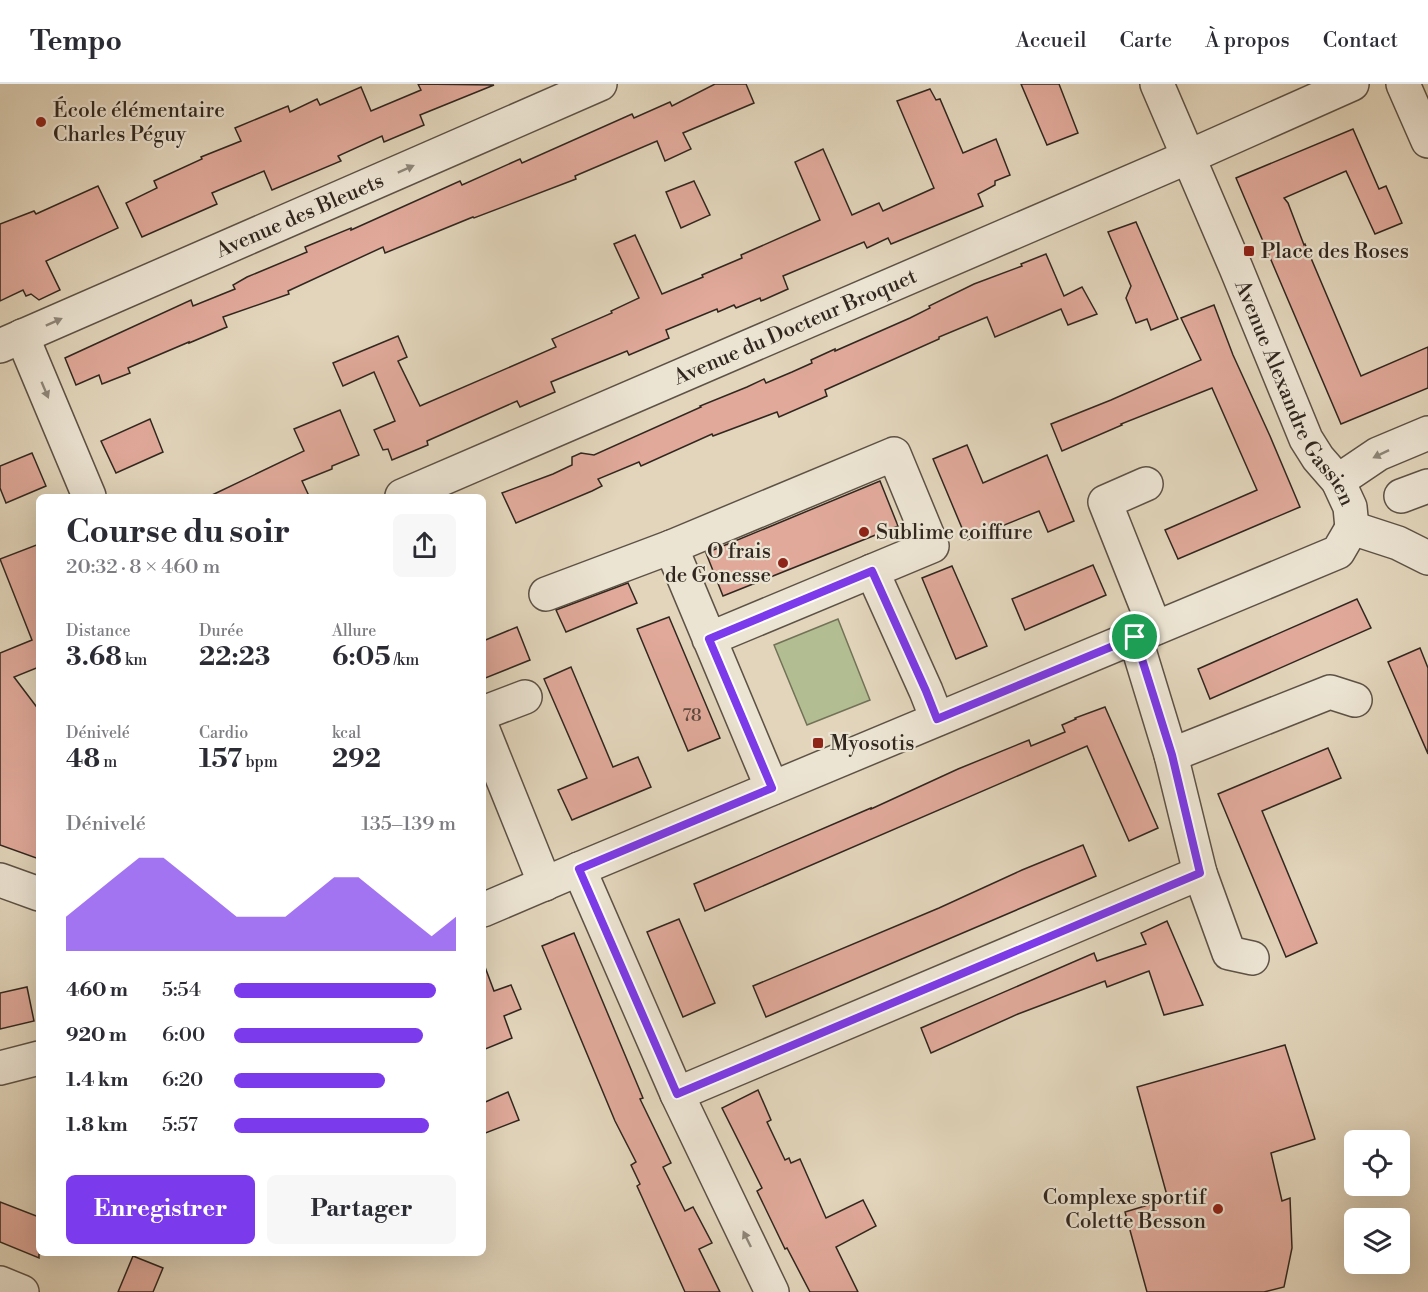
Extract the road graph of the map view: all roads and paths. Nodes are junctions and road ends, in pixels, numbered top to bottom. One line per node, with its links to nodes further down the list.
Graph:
1 (600, 84): 7 (street, Avenue des Bleuets, one-way to 1)
2 (1157, 84): 6 (street, Avenue Alexandre Gassien)
3 (1352, 84): 6 (street, Avenue du Docteur Broquet)
4 (1403, 84): 5 (street)
5 (1428, 141)
6 (1188, 157): 9 (street, Avenue Alexandre Gassien); 12 (street, Avenue du Docteur Broquet)
7 (11, 341): 11 (street, one-way to 11)
8 (1428, 433): 9 (street, one-way to 9)
9 (1338, 481): 13 (street, Avenue Alexandre Gassien)
10 (1146, 484): 18 (street)
11 (88, 494)
12 (407, 494)
13 (1352, 528): 15 (street, Avenue Alexandre Gassien); 18 (street)
14 (671, 547): 16 (street); 17 (street); 19 (street)
15 (1428, 558)
16 (872, 571): 19 (street); 23 (street)
17 (546, 594)
18 (1145, 633): 23 (street); 25 (street)
19 (709, 639): 26 (street)
20 (525, 697): 22 (street)
21 (1355, 700): 25 (street)
22 (486, 712)
23 (937, 719): 26 (street)
24 (486, 737): 30 (street)
25 (1172, 755): 28 (street)
26 (772, 788): 27 (street)
27 (579, 869): 30 (street); 36 (street)
28 (1200, 873): 33 (street); 36 (street)
29 (0, 880): 31 (street)
30 (545, 884): 32 (street)
31 (36, 893)
32 (486, 909)
33 (1252, 958)
34 (36, 1059): 35 (street)
35 (0, 1068)
36 (677, 1094): 39 (street, one-way to 36)
37 (0, 1283): 38 (street)
38 (22, 1292)
39 (772, 1292)

